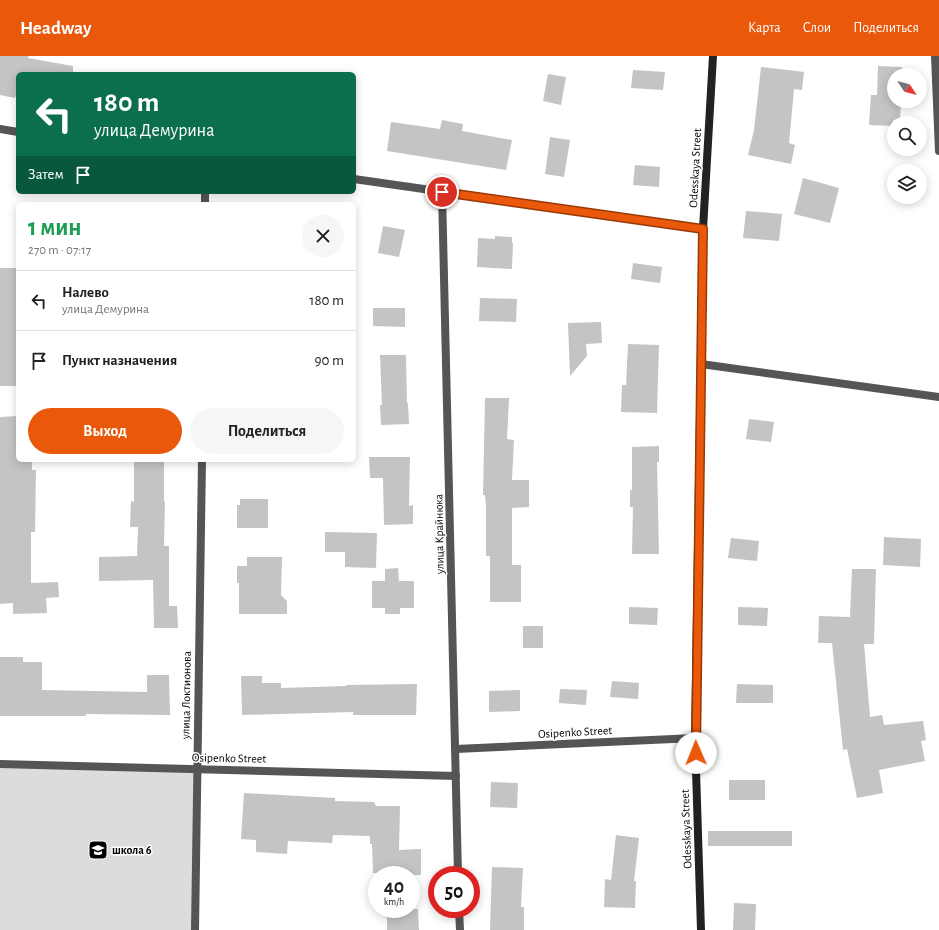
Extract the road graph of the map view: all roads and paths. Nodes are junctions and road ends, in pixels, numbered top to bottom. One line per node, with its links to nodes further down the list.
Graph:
1 (713, 56): 8 (main road, Odesskaya Street)
2 (935, 56): 5 (street)
3 (0, 129): 4 (street)
4 (16, 132)
5 (939, 151)
6 (356, 179): 7 (street)
7 (442, 192): 8 (street); 13 (street, улица Крайнюка)
8 (703, 229): 9 (main road, Odesskaya Street)
9 (701, 364): 10 (street); 12 (main road, Odesskaya Street)
10 (939, 397)
11 (202, 462): 15 (street, улица Локтионова)
12 (695, 738): 13 (street, Osipenko Street); 21 (main road, Odesskaya Street)
13 (456, 749): 16 (street, улица Крайнюка)
14 (0, 764): 15 (street, Osipenko Street)
15 (197, 769): 16 (street, Osipenko Street); 19 (street, улица Локтионова)
16 (456, 776): 17 (street, улица Крайнюка)
17 (458, 866)
18 (459, 918): 20 (street)
19 (195, 930)
20 (460, 930)
21 (700, 930)

